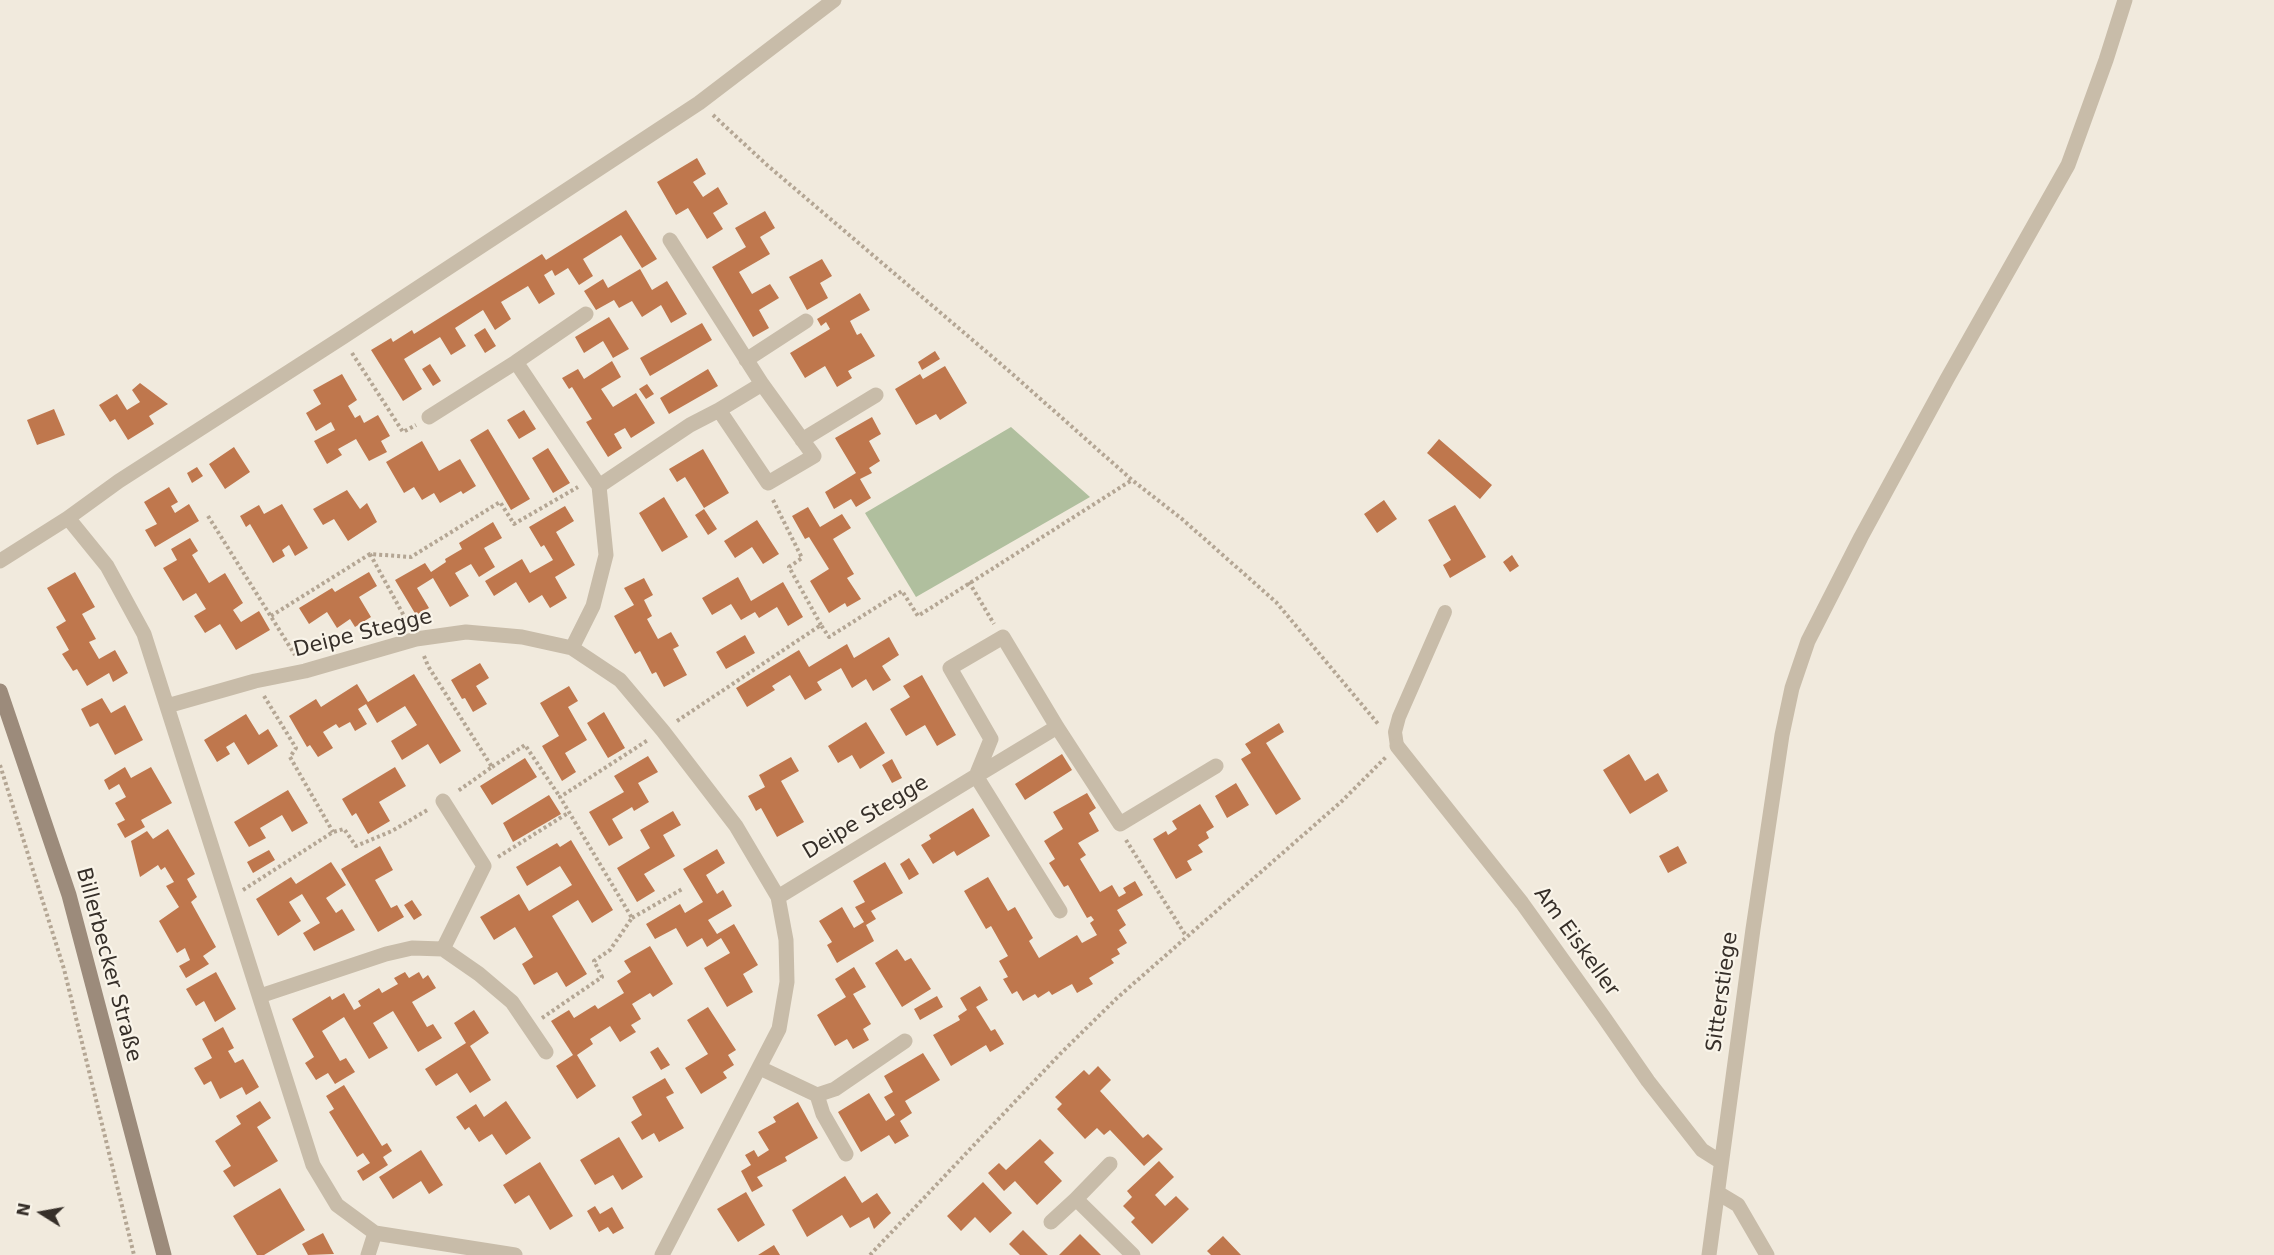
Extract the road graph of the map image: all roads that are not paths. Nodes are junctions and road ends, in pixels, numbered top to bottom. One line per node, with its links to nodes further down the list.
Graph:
1 (834, 0): 14 (street)
2 (2125, 0): 34 (street, Sitterstiege)
3 (670, 240): 6 (street)
4 (586, 314): 7 (street)
5 (806, 321): 6 (street)
6 (746, 360): 8 (street)
7 (516, 362): 11 (street); 13 (street)
8 (762, 384): 10 (street); 12 (street)
9 (876, 395): 12 (street)
10 (718, 410): 12 (street); 13 (street)
11 (429, 417)
12 (802, 440)
13 (599, 486): 17 (street)
14 (68, 518): 15 (street); 19 (street)
15 (0, 561)
16 (1445, 612): 21 (lane)
17 (572, 648): 19 (street, Deipe Stegge); 25 (street, Deipe Stegge)
18 (0, 691): 40 (main road, Billerbecker Straße)
19 (167, 706): 28 (street)
20 (1057, 728): 22 (street); 23 (street, Deipe Stegge); 23 (street)
21 (1397, 746): 34 (street, Am Eiskeller)
22 (1216, 766)
23 (976, 776): 25 (street, Deipe Stegge); 26 (street)
24 (443, 801): 27 (street)
25 (778, 897): 31 (street, Deipe Stegge)
26 (1060, 911)
27 (443, 949): 28 (street); 30 (street)
28 (260, 996): 39 (street)
29 (905, 1041): 32 (street)
30 (546, 1052)
31 (760, 1068): 32 (street); 43 (street, Deipe Stegge)
32 (817, 1095): 33 (street)
33 (846, 1154)
34 (1721, 1162): 36 (street, Sitterstiege)
35 (1110, 1164): 37 (street)
36 (1718, 1193): 45 (street, Sitterstiege); 46 (street)
37 (1076, 1199): 38 (street); 44 (street)
38 (1051, 1222)
39 (375, 1233): 41 (street); 42 (street)
40 (164, 1255)
41 (368, 1255)
42 (515, 1255)
43 (662, 1255)
44 (1133, 1255)
45 (1709, 1255)
46 (1767, 1255)

